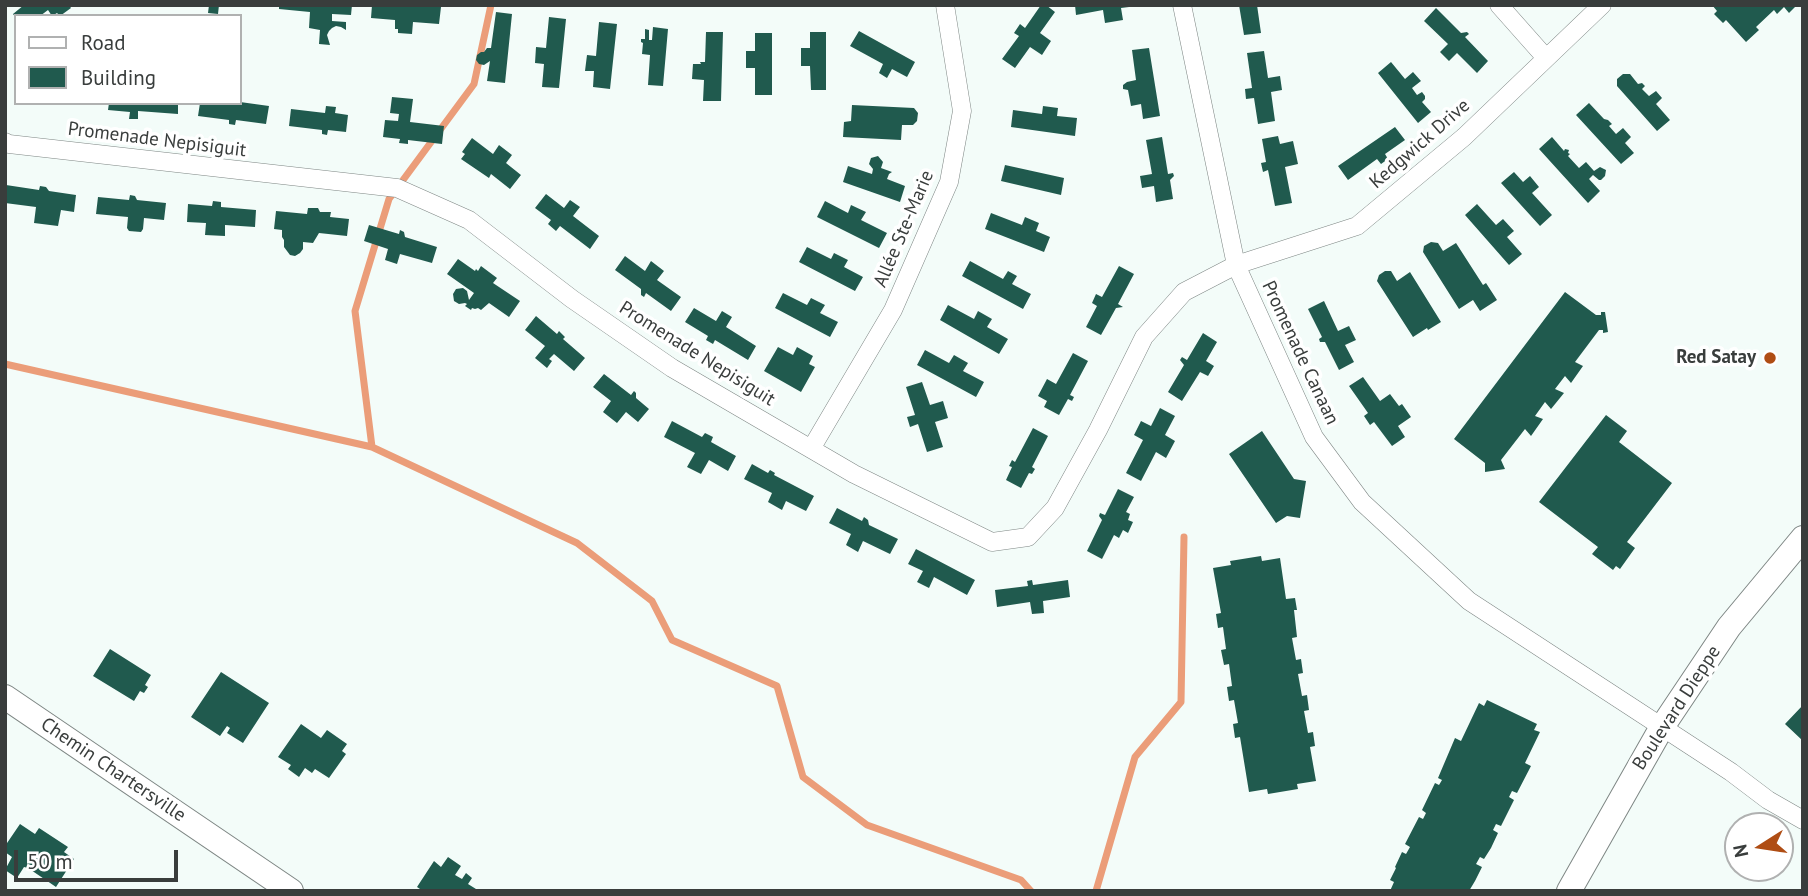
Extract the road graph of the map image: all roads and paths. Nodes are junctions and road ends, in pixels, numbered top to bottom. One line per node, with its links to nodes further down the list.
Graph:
1 (945, 5): 8 (street, Allée Ste-Marie)
2 (1182, 5): 7 (street, Promenade Canaan)
3 (1499, 5): 5 (street)
4 (1602, 5): 5 (street, Kedgwick Drive)
5 (1546, 58): 7 (street, Kedgwick Drive)
6 (5, 142): 8 (street, Promenade Nepisiguit)
7 (1236, 265): 8 (street, Promenade Nepisiguit); 11 (street, Promenade Canaan)
8 (811, 449)
9 (1803, 538): 11 (main road, Boulevard Dieppe)
10 (5, 697): 13 (main road, Chemin Chartersville)
11 (1662, 727): 12 (street, Promenade Canaan); 14 (main road, Boulevard Dieppe)
12 (1803, 820)
13 (291, 891)
14 (1569, 891)

